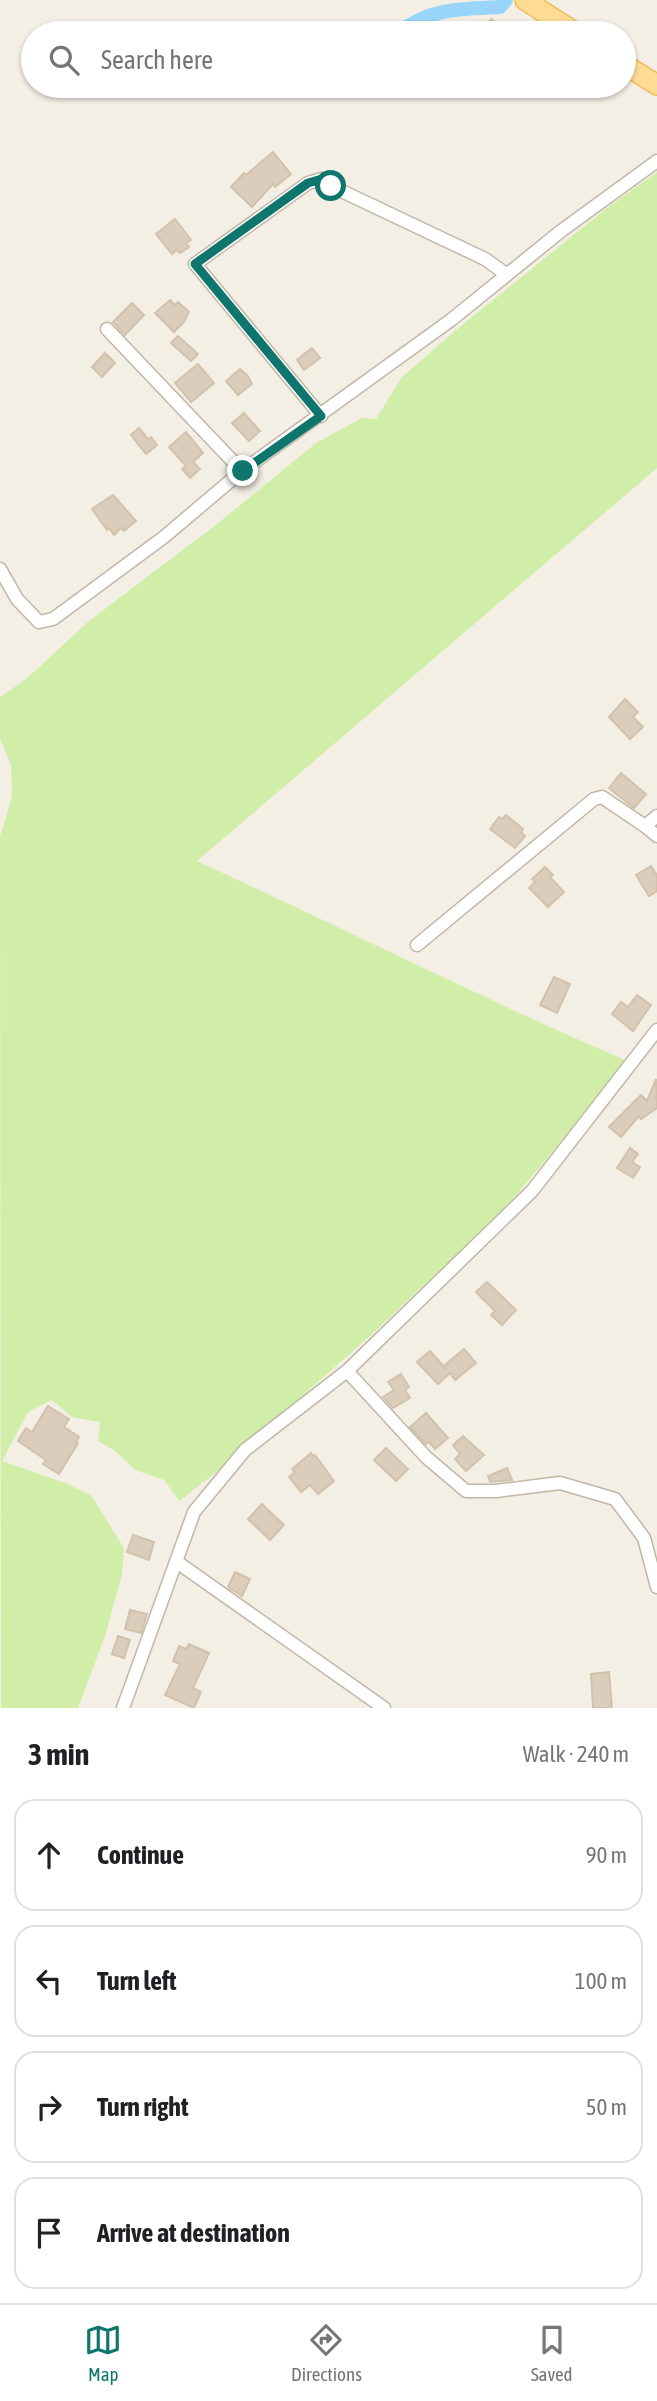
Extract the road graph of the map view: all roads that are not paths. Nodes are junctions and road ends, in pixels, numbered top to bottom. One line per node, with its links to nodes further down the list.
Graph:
1 (525, 0): 2 (main road)
2 (557, 21)
3 (636, 72): 4 (main road)
4 (657, 85)
5 (657, 162): 6 (street)
6 (506, 274): 8 (street); 8 (street)
7 (107, 329): 9 (street)
8 (321, 416): 9 (street)
9 (243, 471): 10 (street)
10 (0, 569)
11 (657, 816): 12 (street)
12 (645, 826): 13 (street); 14 (street)
13 (657, 836)
14 (417, 945)
15 (657, 1030): 16 (street)
16 (347, 1371): 17 (street); 18 (street)
17 (177, 1562): 19 (street); 20 (street)
18 (657, 1587)
19 (123, 1708)
20 (384, 1708)

